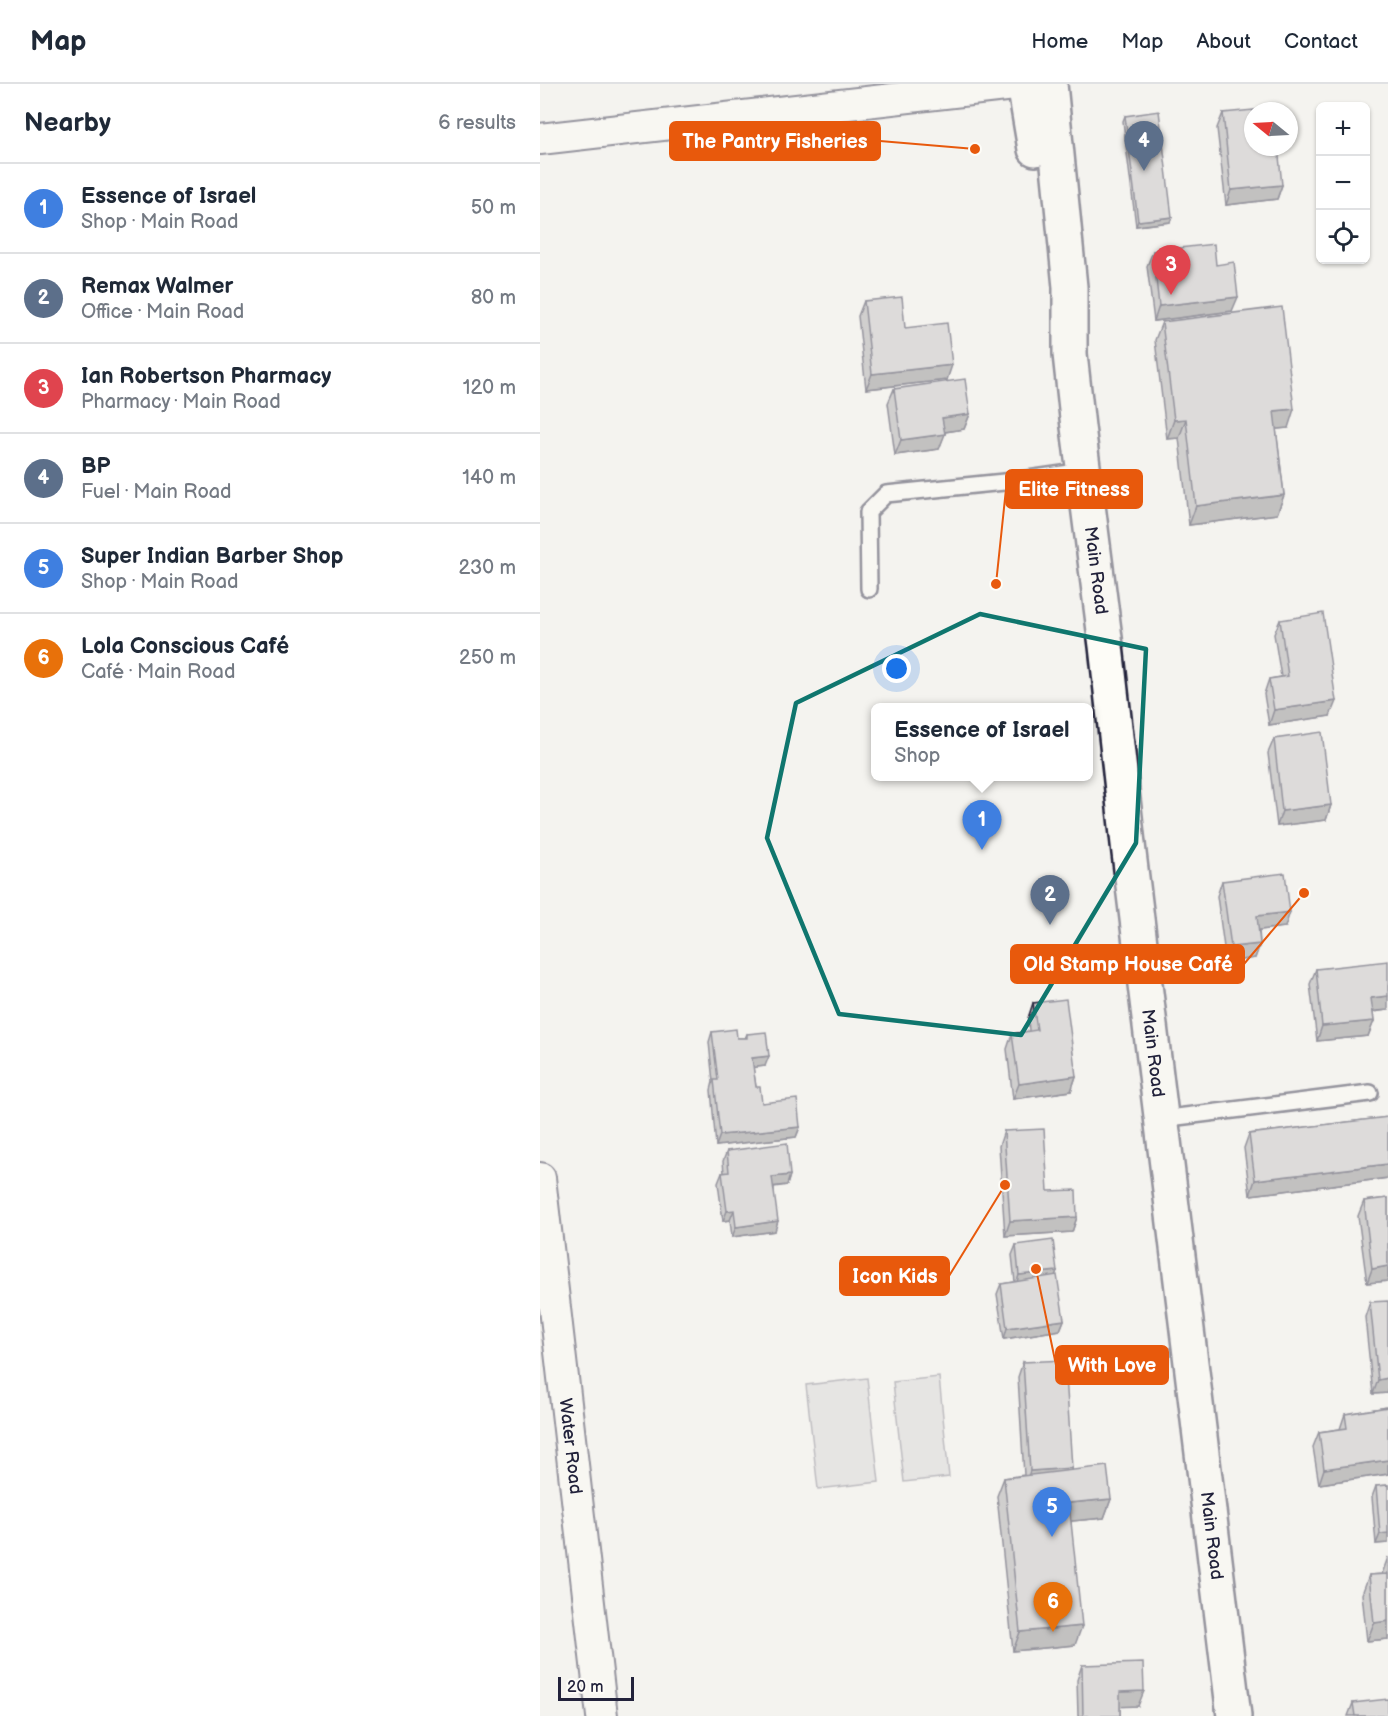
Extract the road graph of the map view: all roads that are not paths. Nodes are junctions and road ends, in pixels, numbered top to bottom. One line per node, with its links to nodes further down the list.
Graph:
1 (1025, 84): 3 (street); 4 (main road, Main Road)
2 (1050, 84): 4 (main road, Main Road)
3 (540, 139)
4 (1070, 354): 5 (main road, Main Road)
5 (1084, 471): 6 (lane); 8 (main road, Main Road)
6 (869, 589)
7 (1370, 1093): 8 (lane)
8 (1161, 1119): 11 (main road, Main Road)
9 (540, 1178): 10 (street, Water Road)
10 (602, 1716)
11 (1234, 1716)

